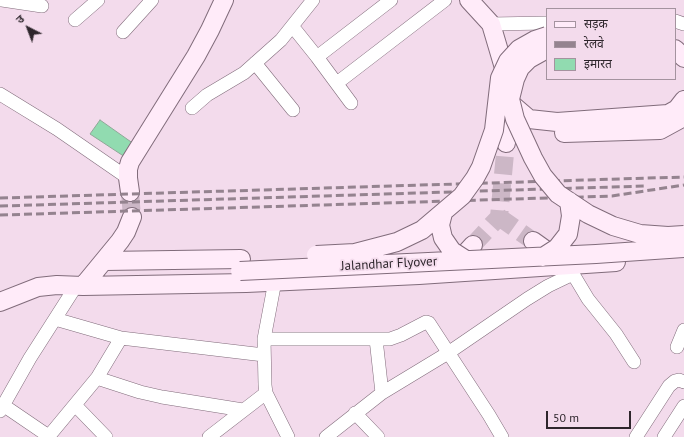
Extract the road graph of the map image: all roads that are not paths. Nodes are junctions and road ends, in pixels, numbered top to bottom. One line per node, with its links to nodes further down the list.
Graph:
1 (2, 0): 9 (street)
2 (98, 0): 11 (street)
3 (152, 0): 15 (street)
4 (224, 0): 30 (main road)
5 (313, 0): 14 (street)
6 (390, 0): 19 (street)
7 (446, 0): 22 (street)
8 (469, 0): 13 (main road)
9 (21, 1): 10 (street)
10 (42, 6)
11 (75, 20)
12 (546, 23): 13 (street)
13 (491, 24): 25 (main road)
14 (293, 27): 19 (street); 21 (street)
15 (124, 32)
16 (546, 36): 32 (main road, Jalandhar Flyover, bridge)
17 (546, 50): 31 (main road, bridge)
18 (676, 50): 20 (main road)
19 (317, 57): 22 (street)
20 (684, 58)
21 (255, 63): 27 (street); 28 (street)
22 (337, 83): 26 (street)
23 (0, 94): 30 (street)
24 (684, 100): 29 (main road)
25 (508, 101): 29 (main road); 29 (main road)
26 (350, 103)
27 (192, 108)
28 (293, 110)
29 (676, 116)
30 (129, 185)
31 (568, 201): 34 (main road, bridge); 38 (main road, bridge)
32 (443, 213): 37 (main road, bridge); 41 (main road, Jalandhar Flyover, bridge)
33 (132, 217): 40 (main road)
34 (684, 235)
35 (533, 241): 42 (main road)
36 (684, 248): 38 (main road, Jalandhar Flyover, bridge)
37 (469, 253): 38 (main road, Jalandhar Flyover, bridge); 41 (main road, Jalandhar Flyover, bridge); 43 (main road)
38 (543, 257)
39 (684, 257): 42 (main road)
40 (105, 261): 41 (main road, Jalandhar Flyover); 45 (main road)
41 (241, 265): 45 (main road, Jalandhar Flyover)
42 (570, 268): 43 (main road); 53 (street); 55 (street)
43 (447, 273): 44 (main road)
44 (275, 281): 45 (main road); 50 (street)
45 (84, 282): 46 (main road); 47 (street)
46 (0, 302)
47 (55, 319): 49 (street); 60 (street)
48 (684, 330): 52 (street)
49 (121, 338): 54 (street); 56 (street)
50 (264, 339): 51 (street); 54 (street)
51 (376, 339): 53 (street); 59 (street)
52 (677, 346)
53 (448, 353): 59 (street); 71 (street)
54 (264, 355): 58 (street)
55 (634, 362)
56 (97, 378): 61 (street); 63 (street)
57 (684, 382): 72 (street)
58 (266, 393): 63 (street); 68 (street)
59 (382, 393): 64 (street)
60 (2, 404): 65 (street)
61 (75, 405): 65 (street); 66 (street)
62 (684, 406): 73 (street)
63 (243, 410): 67 (street)
64 (355, 413): 69 (street); 70 (street)
65 (44, 435)
66 (106, 437)
67 (209, 437)
68 (288, 437)
69 (326, 437)
70 (378, 437)
71 (502, 437)
72 (636, 437)
73 (664, 437)

